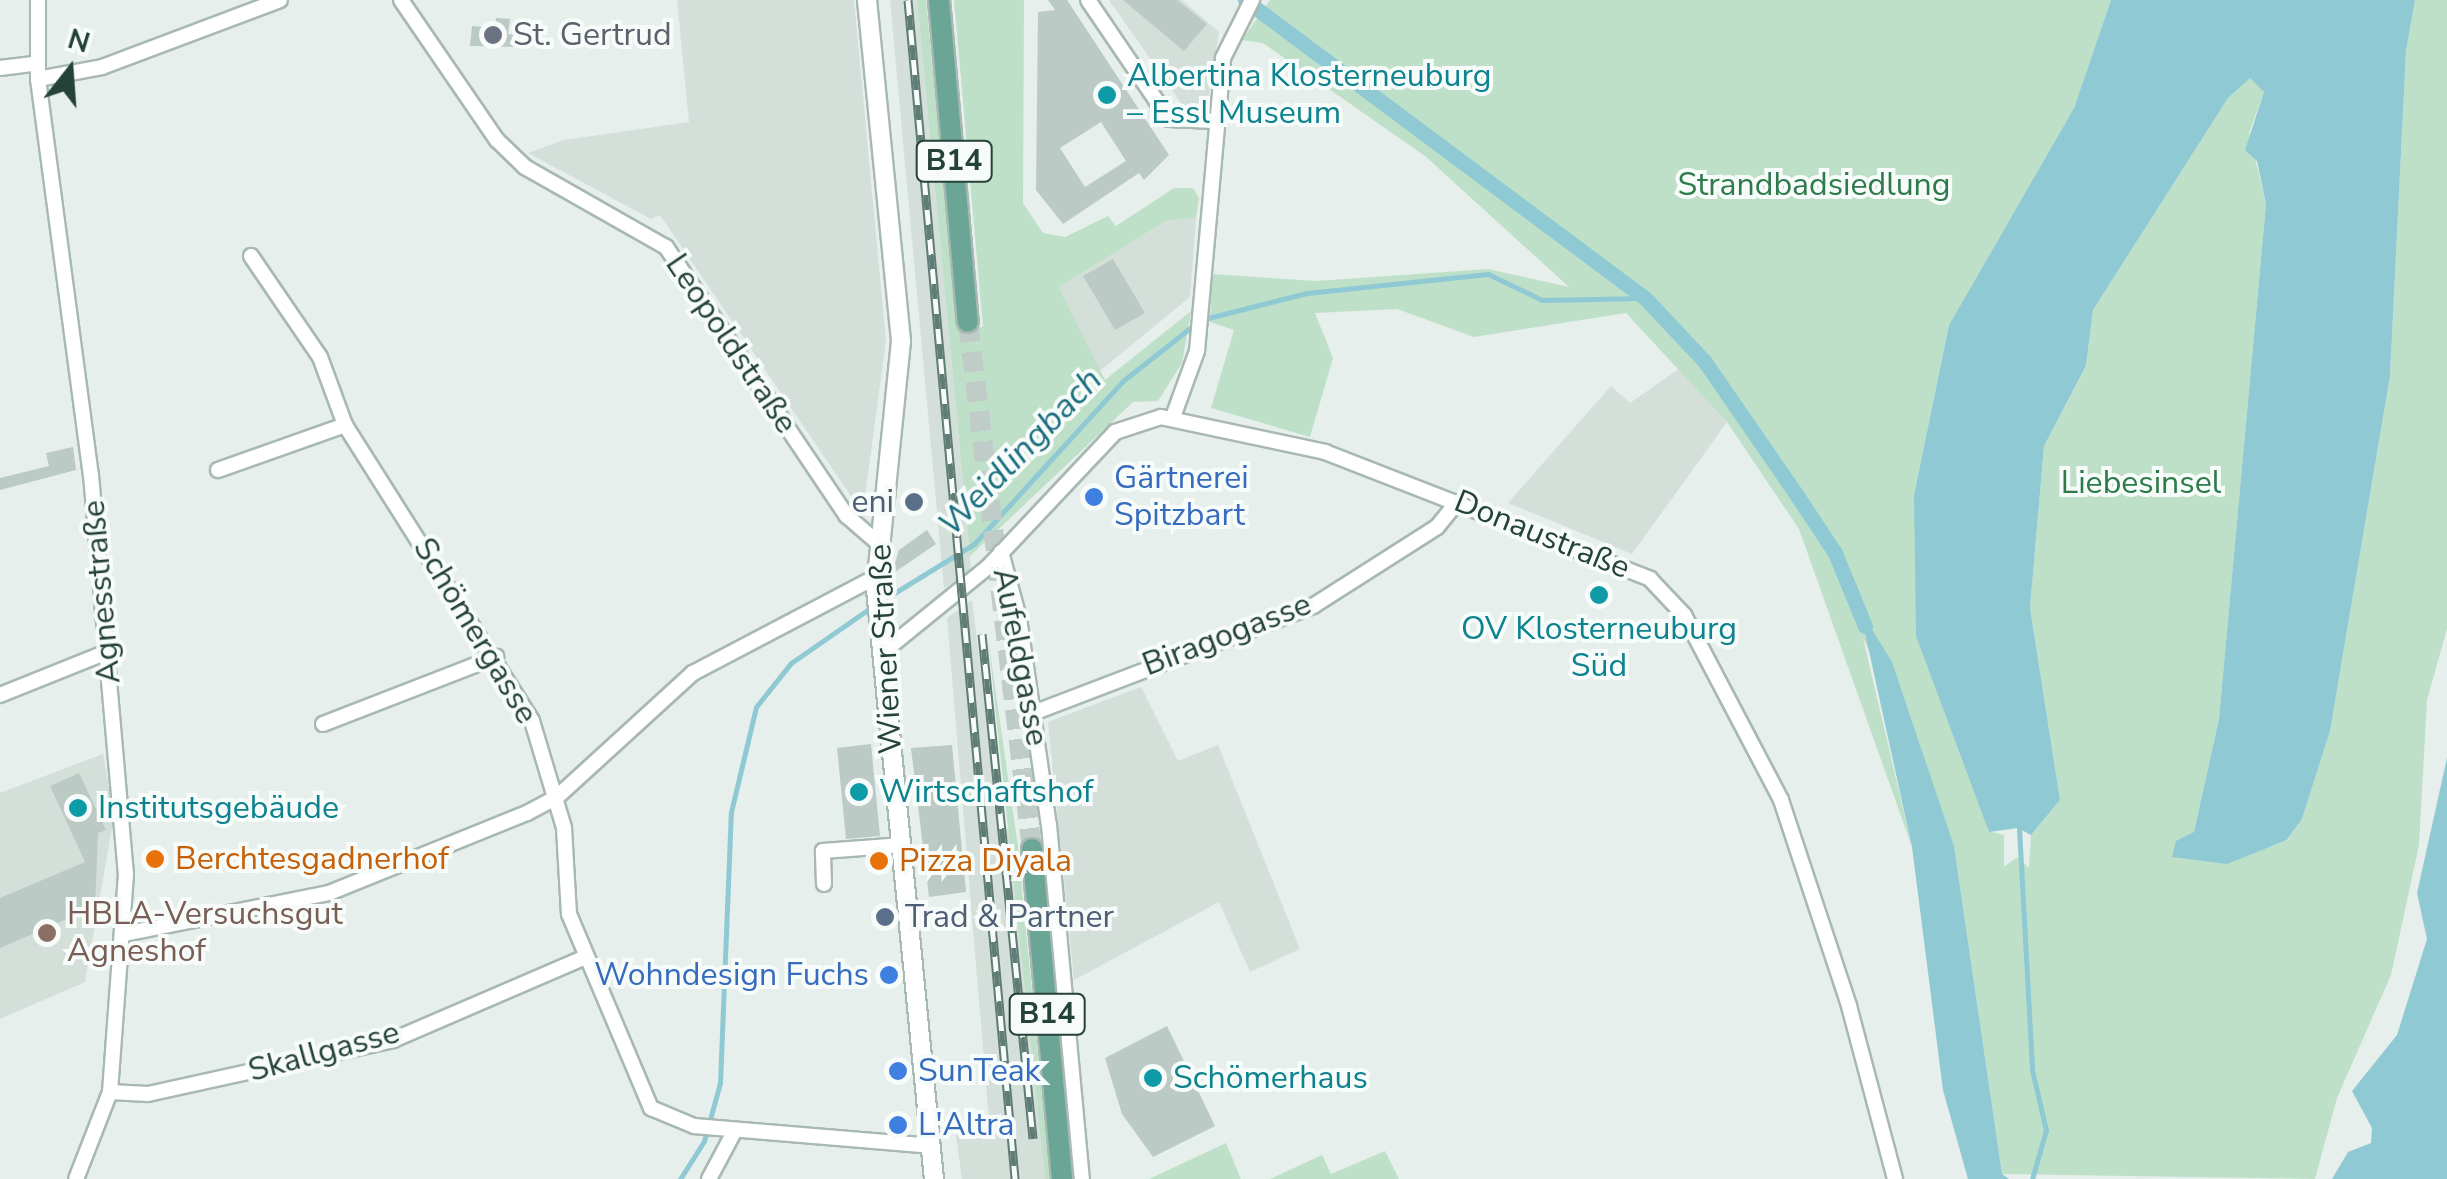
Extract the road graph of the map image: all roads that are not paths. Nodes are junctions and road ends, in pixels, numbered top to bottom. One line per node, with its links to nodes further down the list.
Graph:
1 (38, 0): 9 (street, Agnesstraße)
2 (280, 0): 9 (street)
3 (401, 0): 17 (street, Leopoldstraße)
4 (866, 0): 17 (street, Wiener Straße)
5 (940, 0): 12 (main road, B14)
6 (1088, 0): 10 (street)
7 (1252, 0): 10 (street)
8 (0, 68): 9 (street)
9 (38, 71): 20 (street, Agnesstraße)
10 (1214, 121): 13 (street)
11 (251, 256): 14 (street, Schömergasse)
12 (968, 322)
13 (1173, 417): 16 (street, Donaustraße); 18 (street, Donaustraße)
14 (346, 425): 15 (street); 22 (street, Schömergasse)
15 (218, 470)
16 (1454, 507): 24 (street, Biragogasse); 40 (street, Donaustraße)
17 (876, 541): 19 (street, Wiener Straße)
18 (1001, 552): 21 (street, Donaustraße); 24 (street, Aufeldgasse)
19 (876, 583): 21 (street, Wiener Straße); 26 (street)
20 (108, 652): 23 (street); 30 (street, Agnesstraße)
21 (882, 653): 27 (street, Wiener Straße)
22 (496, 657): 25 (street); 26 (street, Schömergasse)
23 (0, 694)
24 (1033, 714): 39 (street, Aufeldgasse)
25 (322, 724)
26 (557, 797): 30 (street); 31 (street, Schömergasse)
27 (902, 845): 29 (street); 34 (street, Wiener Straße)
28 (1032, 848): 38 (main road, B14)
29 (824, 884)
30 (124, 934): 32 (street, Agnesstraße)
31 (586, 957): 32 (street, Skallgasse); 33 (street, Schömergasse)
32 (110, 1092): 35 (street, Agnesstraße)
33 (732, 1130): 34 (street, Schömergasse); 36 (street)
34 (930, 1146): 37 (street, Wiener Straße)
35 (76, 1179)
36 (708, 1179)
37 (934, 1179)
38 (1062, 1179)
39 (1082, 1179)
40 (1895, 1179)

